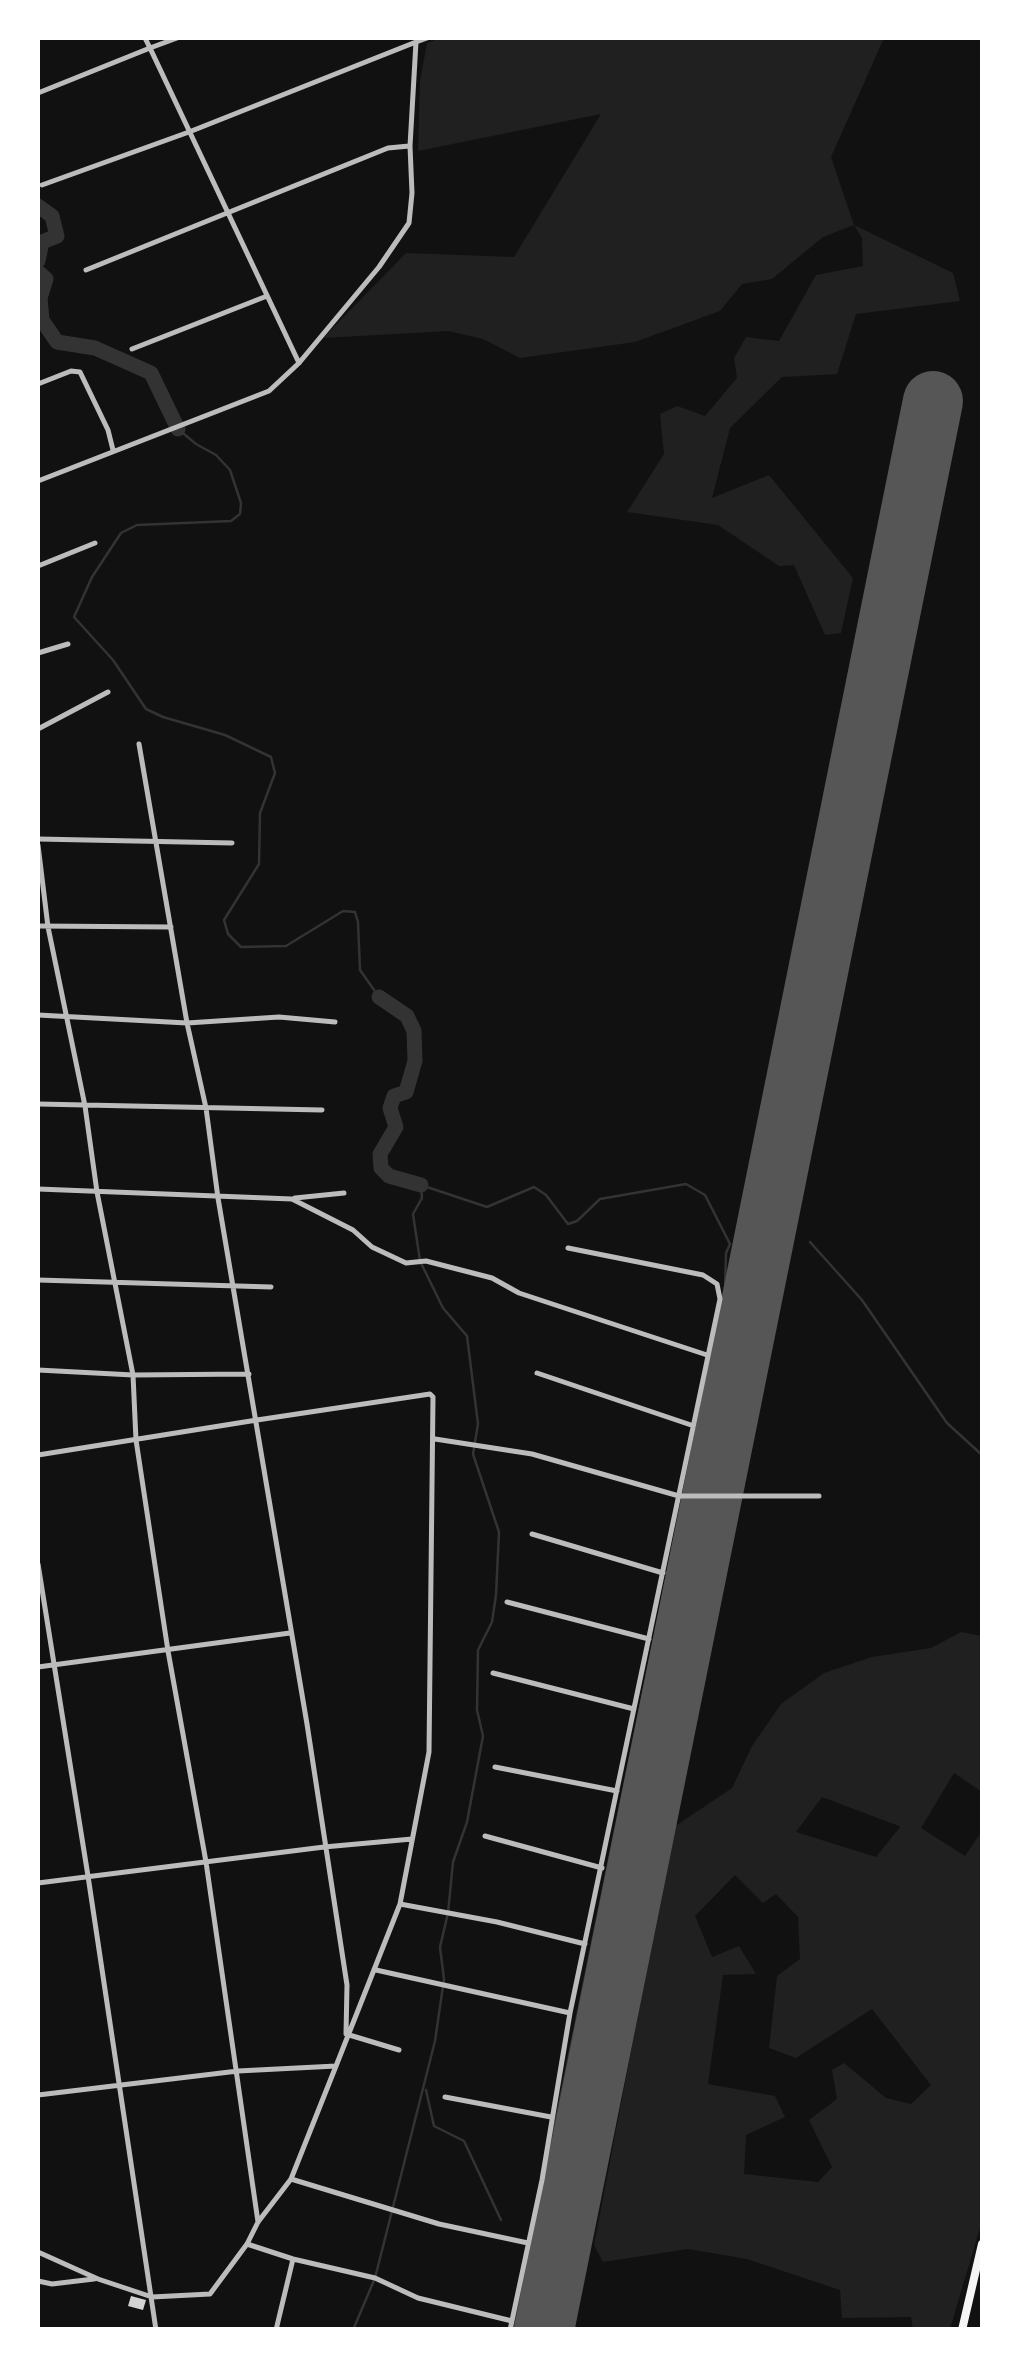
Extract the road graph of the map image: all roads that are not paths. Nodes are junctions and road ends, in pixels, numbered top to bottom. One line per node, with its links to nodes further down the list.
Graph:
1 (145, 38): 5 (street)
2 (177, 38): 5 (street)
3 (427, 38): 4 (street)
4 (416, 42): 7 (street); 8 (street)
5 (150, 48): 6 (street); 7 (street)
6 (38, 92)
7 (189, 132): 9 (street); 10 (street)
8 (410, 146): 10 (street); 14 (street)
9 (42, 185)
10 (226, 212): 11 (street); 12 (street)
11 (86, 270)
12 (267, 296): 13 (street); 14 (street)
13 (132, 349)
14 (299, 363): 16 (street)
15 (38, 384): 16 (street)
16 (112, 450): 17 (street)
17 (38, 481)
18 (95, 542): 19 (street)
19 (38, 566)
20 (68, 644): 21 (street)
21 (38, 652)
22 (108, 692): 23 (street)
23 (38, 729)
24 (139, 744): 26 (street)
25 (38, 842): 26 (street); 29 (street)
26 (156, 843): 27 (street); 30 (street)
27 (232, 843)
28 (38, 926): 29 (street)
29 (48, 927): 30 (street); 32 (street)
30 (171, 927): 34 (street)
31 (38, 1015): 32 (street)
32 (67, 1016): 34 (street); 36 (street)
33 (335, 1022): 34 (street)
34 (187, 1023): 37 (street)
35 (38, 1104): 36 (street)
36 (85, 1106): 37 (street); 40 (street)
37 (206, 1108): 38 (street); 42 (street)
38 (322, 1110)
39 (38, 1189): 40 (street)
40 (96, 1192): 42 (street); 46 (street)
41 (344, 1194): 43 (street)
42 (218, 1198): 43 (street); 47 (street)
43 (292, 1199): 49 (street)
44 (568, 1248): 49 (street)
45 (38, 1280): 46 (street)
46 (113, 1282): 47 (street); 53 (street)
47 (233, 1285): 48 (street); 51 (street)
48 (270, 1288)
49 (707, 1355): 55 (street)
50 (38, 1370): 53 (street)
51 (250, 1374): 53 (street); 54 (street)
52 (537, 1374): 55 (street)
53 (132, 1375): 57 (street)
54 (257, 1420): 56 (street); 57 (street); 65 (street)
55 (692, 1426): 59 (street)
56 (434, 1439): 59 (street); 75 (street)
57 (136, 1440): 58 (street); 67 (street)
58 (38, 1455)
59 (678, 1496): 60 (street); 63 (street)
60 (819, 1496)
61 (532, 1534): 63 (street)
62 (38, 1564): 68 (street)
63 (663, 1573): 66 (street)
64 (508, 1602): 66 (street)
65 (290, 1633): 67 (street); 76 (street)
66 (650, 1639): 71 (street)
67 (168, 1651): 68 (street); 77 (street)
68 (54, 1665): 69 (street); 79 (street)
69 (38, 1667)
70 (493, 1673): 71 (street)
71 (634, 1709): 73 (street)
72 (495, 1767): 73 (street)
73 (617, 1791): 78 (street)
74 (486, 1836): 78 (street)
75 (413, 1839): 76 (street); 81 (street)
76 (324, 1846): 77 (street); 85 (street)
77 (206, 1862): 79 (street); 88 (street)
78 (602, 1868): 82 (street)
79 (88, 1876): 80 (street); 89 (street)
80 (38, 1883)
81 (400, 1904): 82 (street); 83 (street)
82 (585, 1944): 84 (street)
83 (376, 1970): 84 (street); 85 (street)
84 (570, 2013): 92 (street)
85 (346, 2034): 86 (street); 87 (street)
86 (399, 2050)
87 (336, 2066): 88 (street); 93 (street)
88 (238, 2072): 89 (street); 94 (street)
89 (118, 2084): 90 (street); 103 (street)
90 (38, 2094)
91 (445, 2097): 92 (street)
92 (551, 2116): 95 (street)
93 (292, 2180): 94 (street); 95 (street)
94 (258, 2222): 96 (street)
95 (528, 2243): 104 (street)
96 (248, 2244): 100 (street); 103 (street)
97 (982, 2244): 99 (highway)
98 (38, 2252): 101 (street)
99 (982, 2257): 107 (highway)
100 (293, 2259): 104 (street); 106 (street)
101 (98, 2279): 102 (street); 103 (street)
102 (38, 2282)
103 (152, 2297): 105 (street)
104 (511, 2326)
105 (156, 2330)
106 (276, 2330)
107 (962, 2330)

